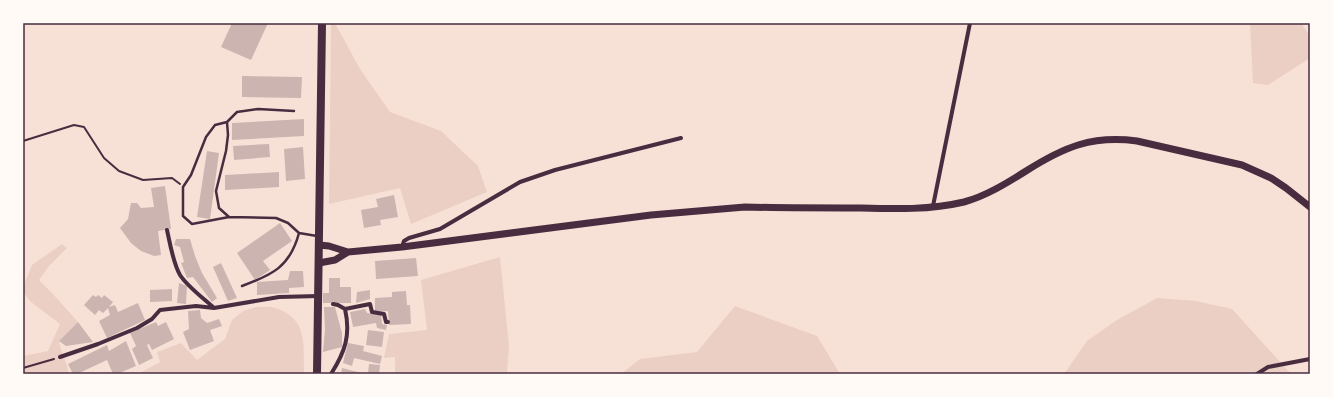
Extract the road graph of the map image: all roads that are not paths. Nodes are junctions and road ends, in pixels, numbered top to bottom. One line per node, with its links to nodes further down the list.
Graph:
1 (322, 23): 11 (main road)
2 (970, 23): 6 (street)
3 (294, 110): 4 (lane)
4 (227, 122): 8 (lane); 8 (lane)
5 (681, 138): 13 (street)
6 (933, 206): 7 (street); 13 (street)
7 (1310, 207)
8 (229, 217): 10 (lane)
9 (167, 230): 19 (street)
10 (299, 234): 11 (lane); 16 (lane)
11 (320, 236): 12 (main road)
12 (319, 245): 14 (street); 15 (main road)
13 (402, 247): 14 (street)
14 (348, 252): 15 (street)
15 (319, 263): 17 (main road)
16 (242, 286)
17 (319, 296): 19 (street); 24 (main road)
18 (333, 304): 20 (street)
19 (214, 308): 22 (street)
20 (345, 309): 21 (street); 25 (street)
21 (388, 322)
22 (60, 357)
23 (1310, 359): 26 (street)
24 (317, 374)
25 (331, 374)
26 (1256, 374)

